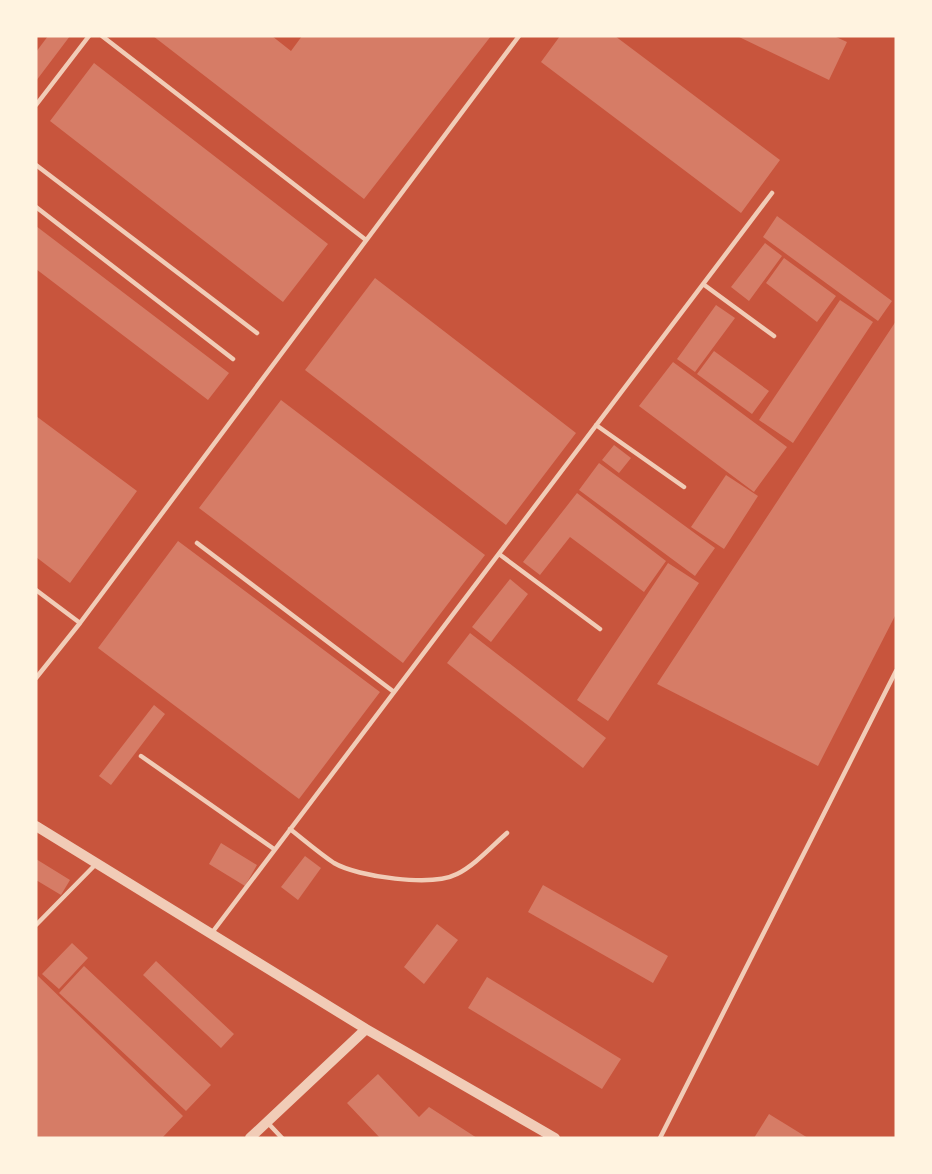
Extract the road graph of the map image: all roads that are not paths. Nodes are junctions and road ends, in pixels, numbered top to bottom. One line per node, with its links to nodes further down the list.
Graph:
1 (88, 36): 4 (lane)
2 (102, 36): 8 (lane)
3 (519, 36): 8 (lane)
4 (36, 105)
5 (36, 165): 10 (lane)
6 (772, 193): 9 (lane)
7 (36, 207): 12 (lane)
8 (366, 240): 18 (lane)
9 (703, 284): 11 (lane); 13 (lane)
10 (257, 333)
11 (774, 336)
12 (233, 360)
13 (596, 426): 14 (lane); 16 (lane)
14 (684, 487)
15 (197, 543): 22 (lane)
16 (499, 554): 19 (lane); 22 (lane)
17 (36, 590): 18 (lane)
18 (80, 623): 21 (lane)
19 (600, 629)
20 (896, 671): 36 (lane)
21 (36, 678)
22 (394, 692): 25 (lane)
23 (141, 756): 27 (lane)
24 (36, 826): 28 (street)
25 (290, 830): 26 (lane); 27 (lane)
26 (507, 833)
27 (274, 849): 30 (lane)
28 (97, 863): 29 (lane); 30 (street)
29 (36, 924)
30 (211, 934): 31 (street)
31 (366, 1029): 32 (street); 35 (street)
32 (267, 1122): 33 (street); 34 (lane)
33 (250, 1138)
34 (282, 1138)
35 (555, 1138)
36 (660, 1138)

